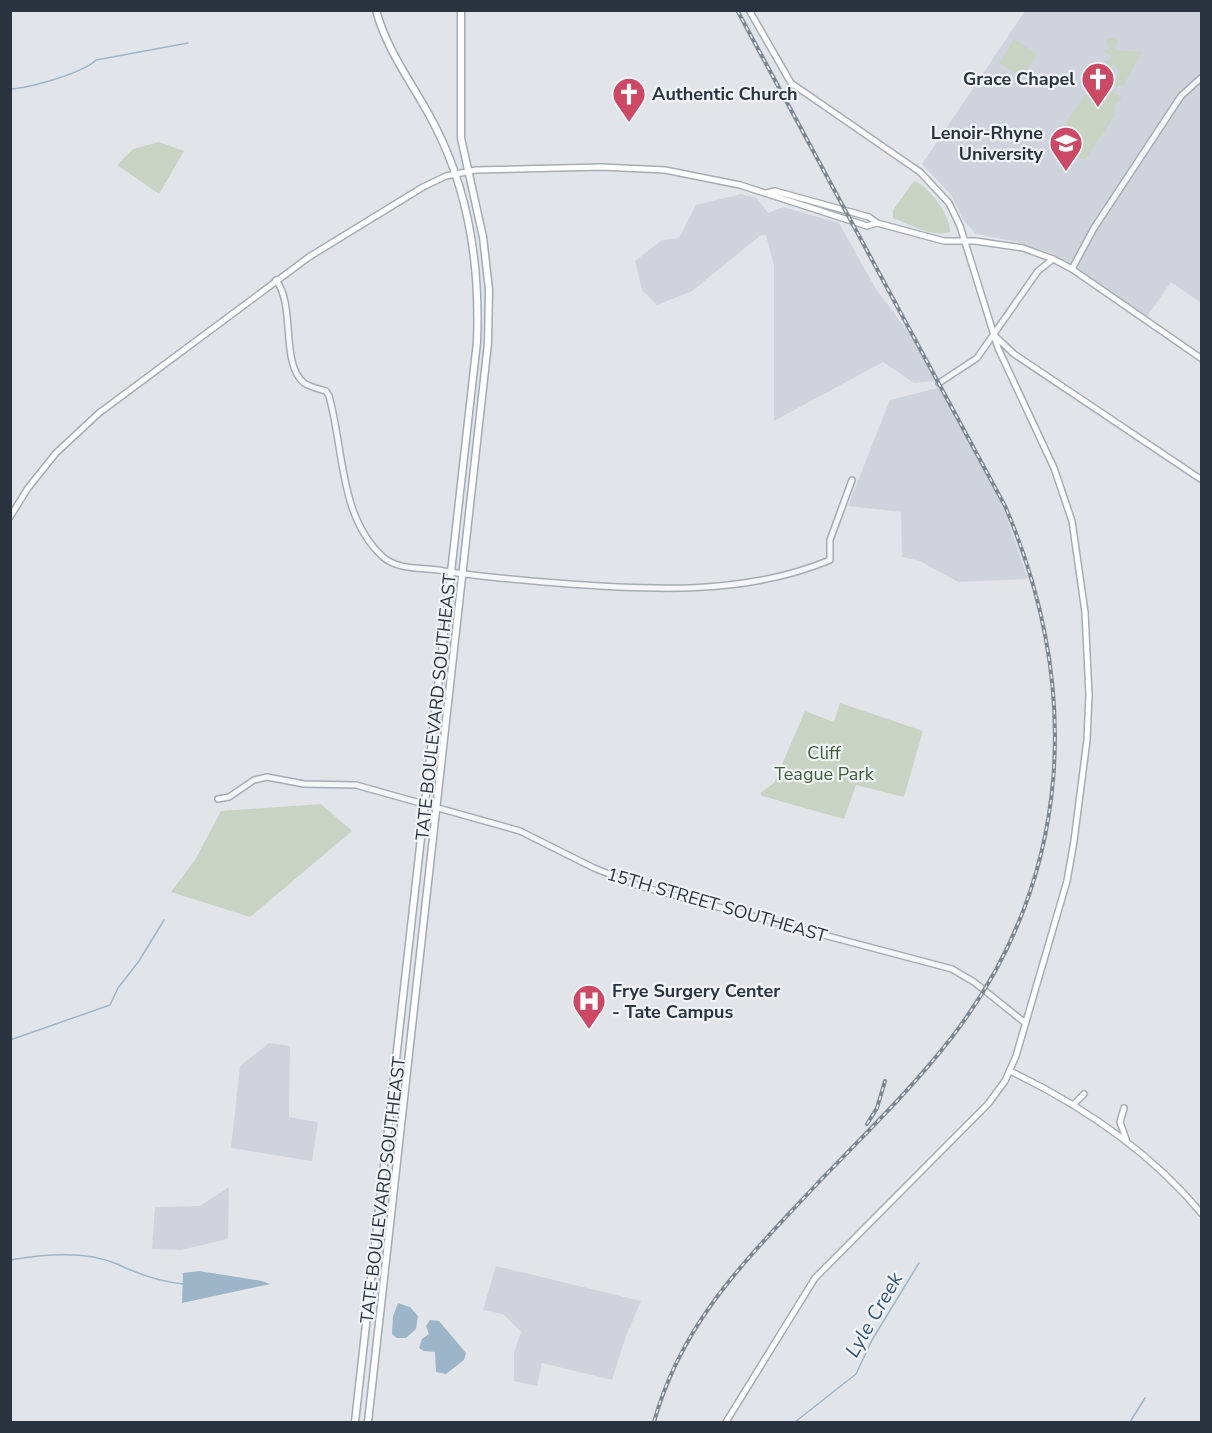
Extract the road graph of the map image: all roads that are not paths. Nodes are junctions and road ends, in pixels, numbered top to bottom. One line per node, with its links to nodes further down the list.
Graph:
1 (376, 10): 6 (main road, TATE BOULEVARD SOUTHEAST)
2 (461, 10): 5 (main road, TATE BOULEVARD SOUTHEAST)
3 (749, 10): 9 (main road)
4 (1201, 77): 11 (street)
5 (467, 171): 6 (main road); 7 (main road); 20 (main road, TATE BOULEVARD SOUTHEAST)
6 (454, 174): 12 (main road); 19 (main road, TATE BOULEVARD SOUTHEAST)
7 (766, 193): 8 (main road); 8 (main road)
8 (877, 223): 9 (main road)
9 (965, 242): 10 (main road); 13 (main road)
10 (1053, 259): 11 (main road); 13 (street)
11 (1072, 269): 14 (main road)
12 (276, 280): 18 (main road); 19 (street)
13 (994, 335): 15 (street); 17 (main road); 24 (main road)
14 (1202, 359)
15 (939, 383)
16 (852, 480): 20 (street)
17 (1202, 480)
18 (10, 517)
19 (451, 572): 20 (street); 22 (main road, TATE BOULEVARD SOUTHEAST)
20 (463, 575): 23 (main road, TATE BOULEVARD SOUTHEAST)
21 (218, 799): 22 (street, 15TH STREET SOUTHEAST)
22 (425, 806): 23 (street, 15TH STREET SOUTHEAST); 31 (main road, TATE BOULEVARD SOUTHEAST)
23 (436, 809): 24 (street, 15TH STREET SOUTHEAST); 32 (main road, TATE BOULEVARD SOUTHEAST)
24 (1024, 1022): 25 (main road)
25 (1010, 1071): 27 (main road); 33 (main road)
26 (1084, 1094): 27 (main road)
27 (1074, 1104): 29 (main road)
28 (1124, 1108): 29 (main road)
29 (1128, 1143): 30 (main road)
30 (1202, 1214)
31 (355, 1422)
32 (368, 1422)
33 (726, 1422)

